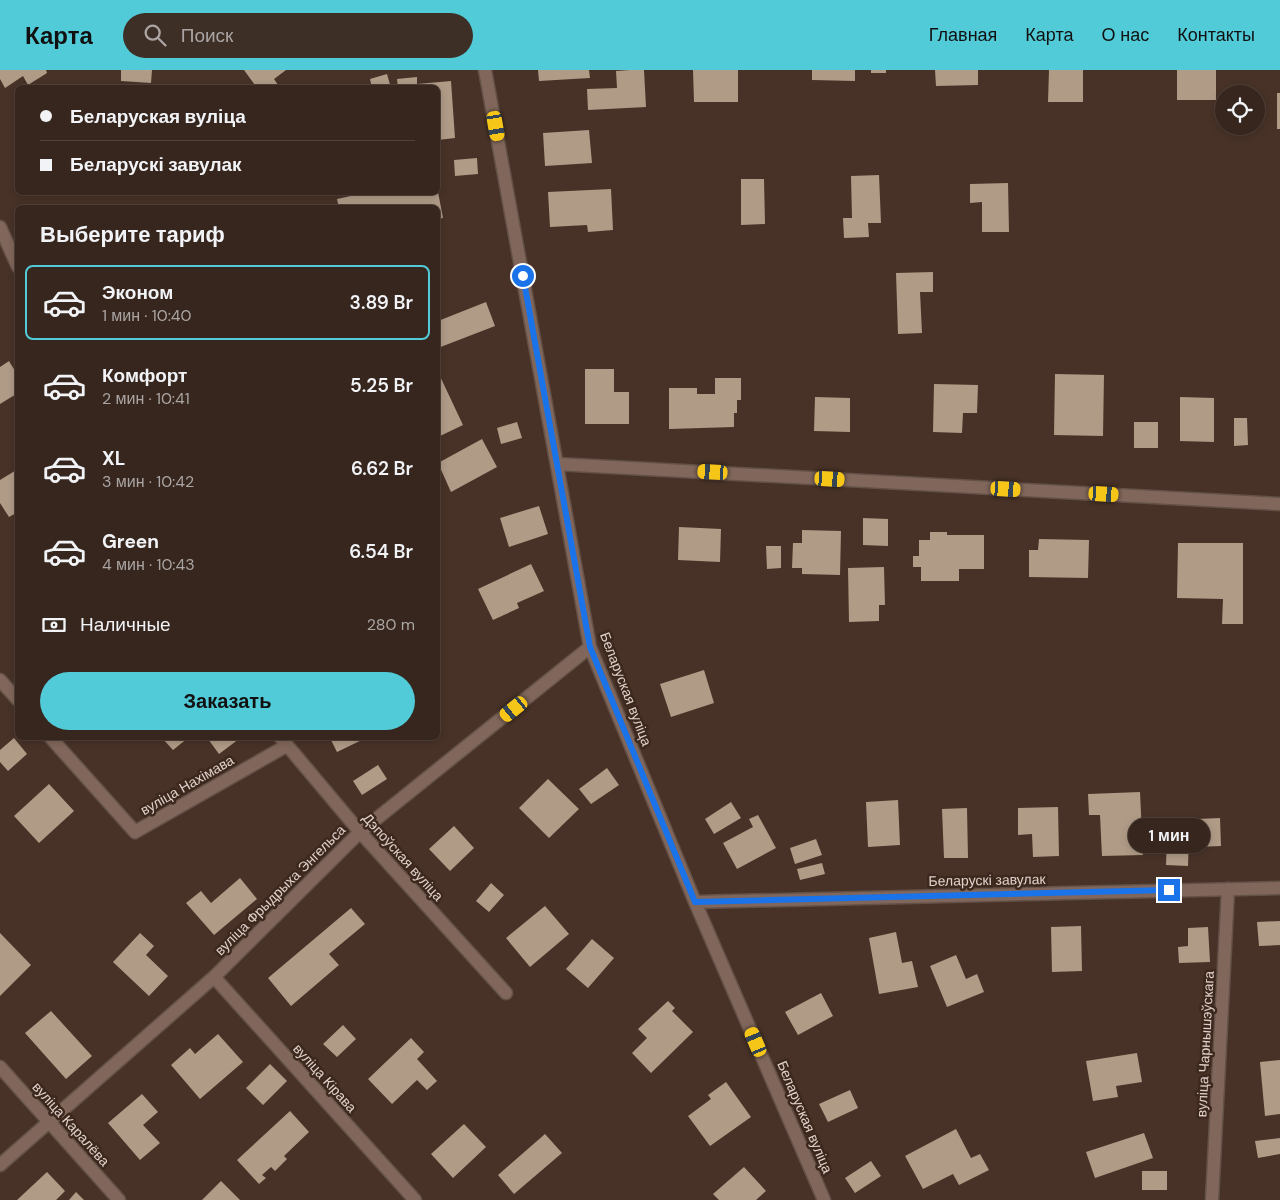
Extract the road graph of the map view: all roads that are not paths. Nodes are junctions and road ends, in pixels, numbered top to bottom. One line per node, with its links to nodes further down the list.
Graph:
1 (485, 70): 4 (street, Беларуская вуліца)
2 (0, 227): 3 (street)
3 (15, 260)
4 (557, 464): 5 (street); 6 (street, Беларуская вуліца)
5 (1280, 504)
6 (590, 647): 11 (street, вуліца Фрыдрыха Энгельса); 14 (street, Беларуская вуліца)
7 (0, 680): 8 (street)
8 (15, 697)
9 (53, 740): 10 (street, вуліца Нахімава)
10 (284, 742): 11 (street, Дэпоўская вуліца)
11 (360, 832): 15 (street, вуліца Фрыдрыха Энгельса); 16 (street, Дэпоўская вуліца)
12 (1280, 888): 13 (street, Беларускі завулак)
13 (1228, 889): 14 (street, Беларускі завулак); 23 (street, вуліца Чарнышэўскага)
14 (695, 902): 22 (street, Беларуская вуліца)
15 (214, 977): 18 (street, вуліца Фрыдрыха Энгельса); 21 (street, вуліца Кірава)
16 (506, 993)
17 (0, 1067): 18 (street, вуліца Каралёва)
18 (48, 1121): 19 (street, вуліца Фрыдрыха Энгельса); 20 (street, вуліца Каралёва)
19 (0, 1165)
20 (119, 1200)
21 (414, 1200)
22 (824, 1200)
23 (1212, 1200)

